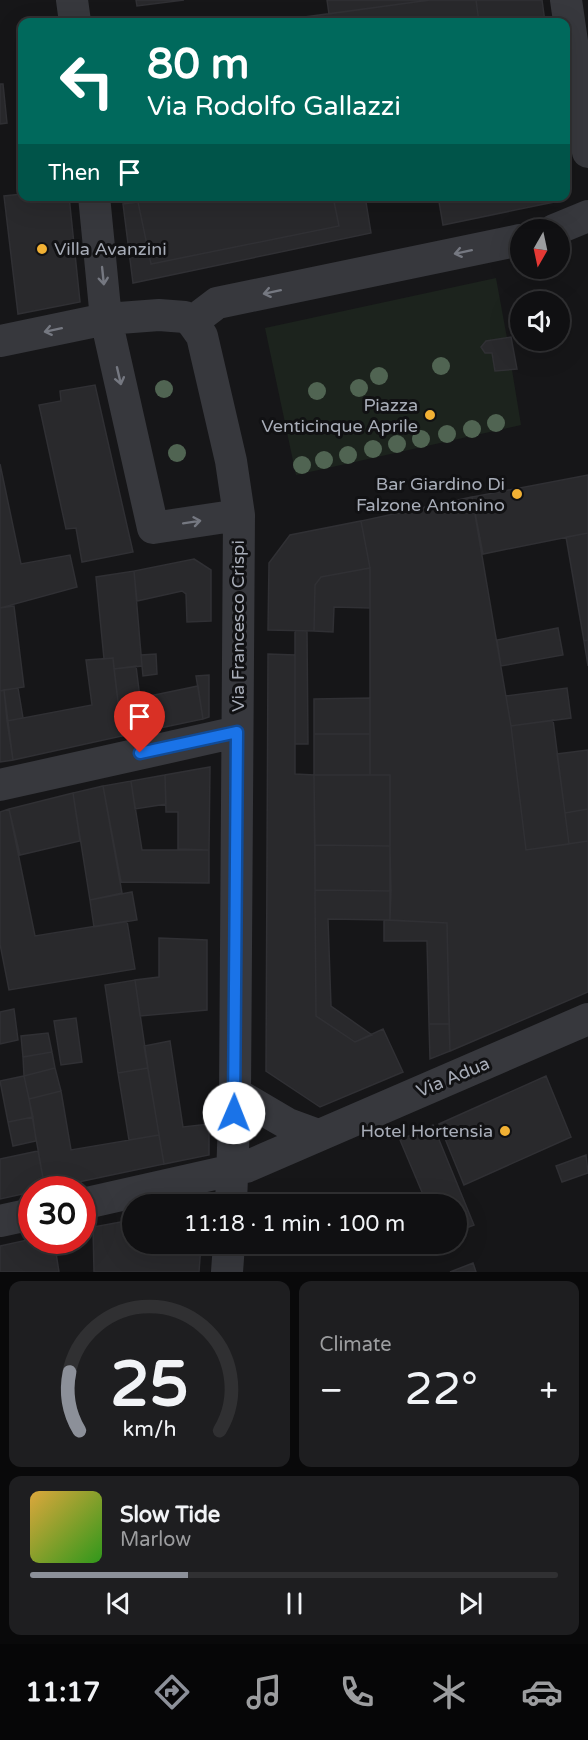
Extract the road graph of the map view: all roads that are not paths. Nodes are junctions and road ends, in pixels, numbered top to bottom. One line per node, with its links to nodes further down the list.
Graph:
1 (72, 0): 3 (street)
2 (566, 0): 4 (street)
3 (74, 18)
4 (569, 18)
5 (570, 28): 6 (street)
6 (588, 152)
7 (94, 201): 11 (street, one-way to 11)
8 (588, 216): 9 (street)
9 (570, 223)
10 (510, 242): 12 (street, one-way to 12)
11 (106, 319): 12 (street); 13 (street, one-way to 13); 14 (street, one-way to 14)
12 (192, 322): 14 (street)
13 (0, 341)
14 (238, 515): 15 (street, Via Francesco Crispi)
15 (237, 732): 16 (street); 18 (street, Via Francesco Crispi)
16 (0, 785)
17 (588, 1019): 19 (street, Via Adua)
18 (235, 1094): 19 (street); 20 (street, Via Francesco Crispi)
19 (318, 1135): 20 (street, Via Adua)
20 (232, 1172): 21 (street, Via Francesco Crispi); 22 (street, Via Adua)
21 (231, 1194)
22 (96, 1201)
23 (18, 1217): 24 (street)
24 (0, 1221)
25 (228, 1254): 26 (street)
26 (227, 1272)

